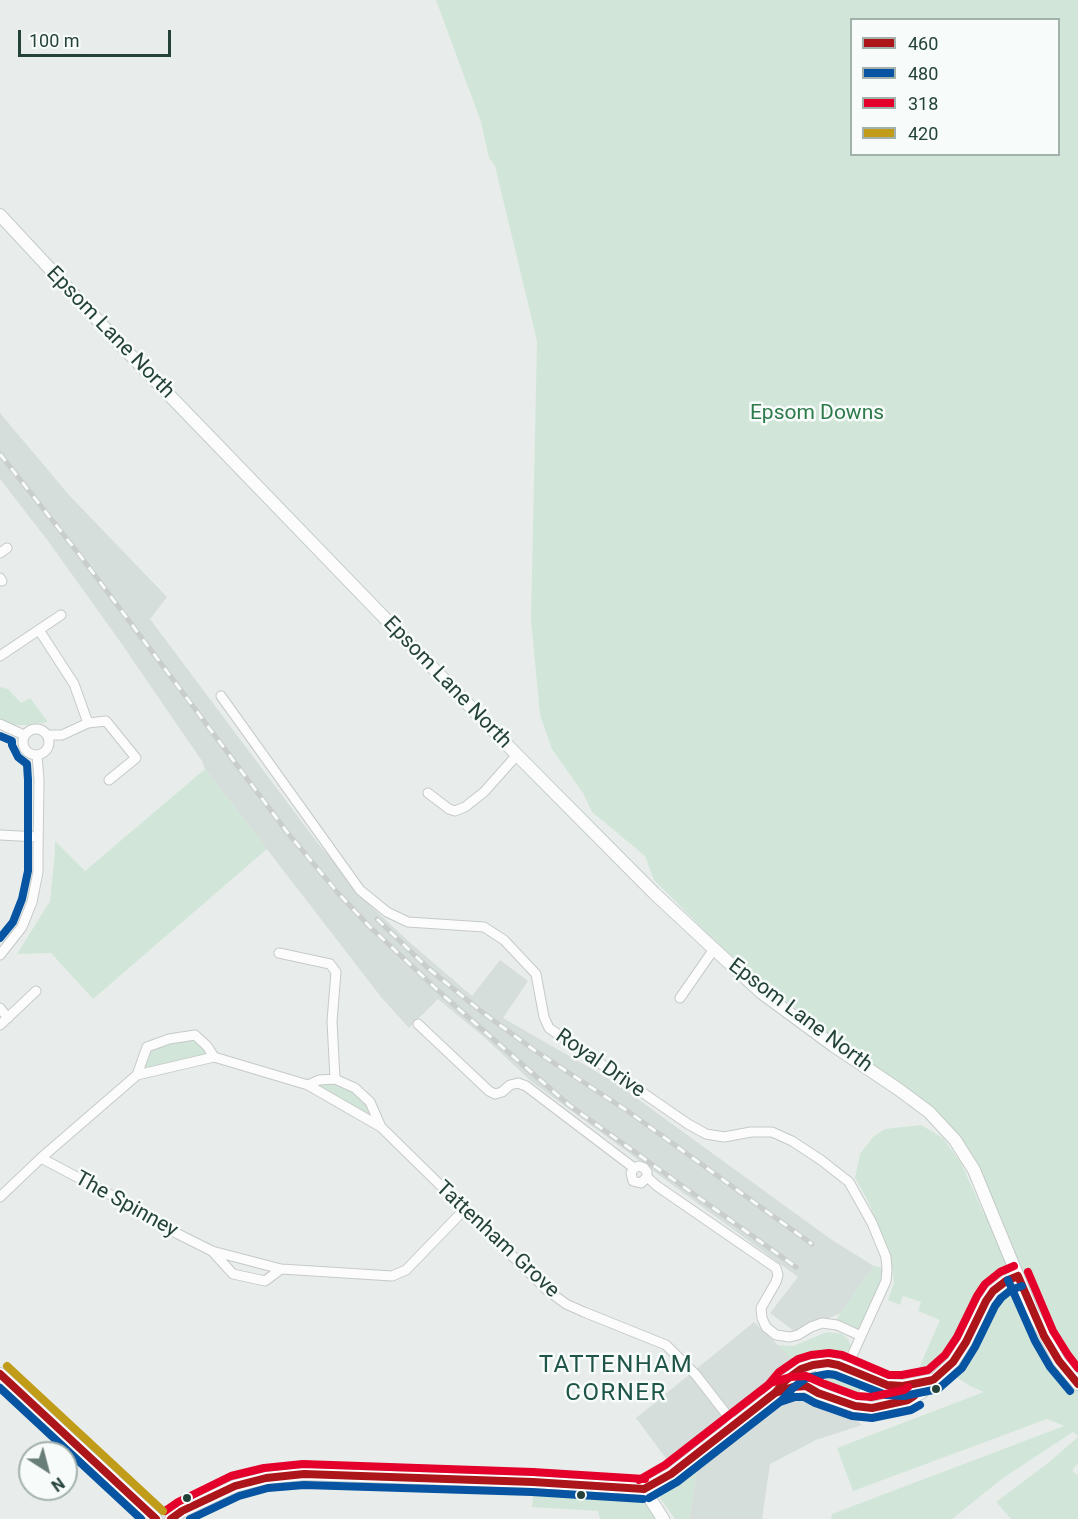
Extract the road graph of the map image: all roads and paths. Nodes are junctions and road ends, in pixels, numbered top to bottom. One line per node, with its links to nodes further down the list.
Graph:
1 (0, 215): 11 (main road, Epsom Lane North)
2 (61, 615): 3 (street)
3 (39, 630): 4 (street); 6 (street)
4 (0, 656)
5 (220, 696): 36 (street, Royal Drive)
6 (88, 723): 9 (street); 12 (street)
7 (0, 724): 8 (street)
8 (24, 735): 9 (street); 10 (street)
9 (47, 735): 10 (street)
10 (37, 755): 15 (street)
11 (517, 755): 13 (street); 16 (main road, Epsom Lane North)
12 (109, 780)
13 (428, 793)
14 (0, 836): 15 (street)
15 (38, 837): 18 (street)
16 (714, 949): 20 (street); 35 (main road, Epsom Lane North)
17 (279, 952): 27 (street)
18 (0, 955)
19 (36, 991): 22 (street)
20 (680, 998)
21 (0, 1008): 22 (street)
22 (8, 1018): 24 (street)
23 (418, 1024): 36 (street)
24 (0, 1025)
25 (214, 1057): 26 (street, Tattenham Grove); 26 (street, Tattenham Grove); 28 (street, Tattenham Grove)
26 (137, 1075): 30 (street, Tattenham Grove)
27 (334, 1079): 28 (street, Tattenham Grove); 29 (street, Tattenham Grove)
28 (308, 1085): 29 (street, Tattenham Grove)
29 (381, 1127): 32 (street, Tattenham Grove)
30 (40, 1158): 31 (street, Tattenham Grove); 33 (street, The Spinney)
31 (0, 1197)
32 (464, 1210): 34 (street, The Spinney); 46 (street, Tattenham Grove)
33 (212, 1251): 34 (street, The Spinney); 34 (street, The Spinney)
34 (281, 1269)
35 (1018, 1276): 41 (main road); 42 (main road, Epsom Lane North)
36 (861, 1336): 38 (street, Royal Drive)
37 (828, 1363): 38 (main road); 43 (main road); 44 (main road)
38 (846, 1369): 40 (main road)
39 (0, 1374): 48 (main road)
40 (864, 1376): 41 (main road); 45 (main road)
41 (933, 1380): 45 (main road)
42 (1078, 1384)
43 (775, 1393): 44 (main road); 46 (main road)
44 (818, 1393): 45 (main road)
45 (855, 1406)
46 (734, 1424): 47 (main road)
47 (644, 1488): 49 (main road); 50 (main road)
48 (156, 1519)
49 (171, 1519)
50 (663, 1519)

